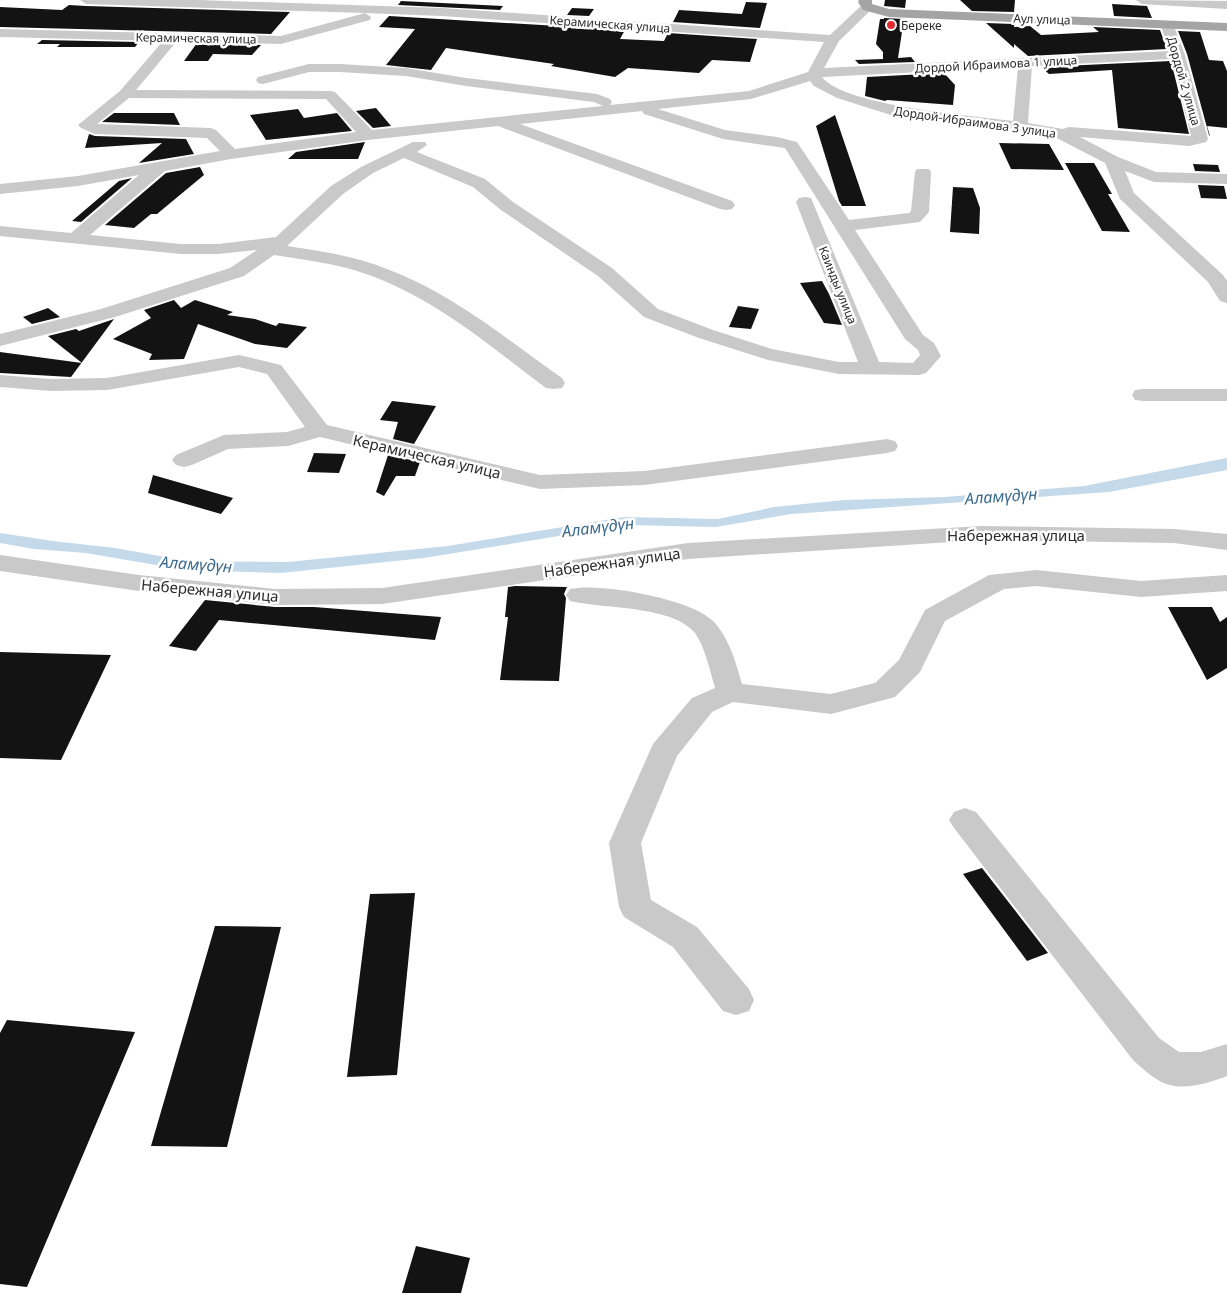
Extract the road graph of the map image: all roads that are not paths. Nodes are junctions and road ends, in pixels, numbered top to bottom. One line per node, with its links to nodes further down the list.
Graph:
1 (86, 0): 5 (street, Керамическая улица)
2 (1142, 0): 4 (street)
3 (866, 4): 6 (main road, Аул улица); 10 (street)
4 (1227, 5)
5 (388, 10): 9 (street, Керамическая улица); 10 (street, Керамическая улица)
6 (1167, 24): 7 (main road, Аул улица); 11 (street, Дордой 2 улица)
7 (1227, 26)
8 (0, 33): 9 (street, Керамическая улица)
9 (174, 37): 15 (street)
10 (833, 38): 13 (street)
11 (1178, 55): 12 (street, Дордой Ибраимова 1 улица); 21 (street, Дордой 2 улица)
12 (1024, 64): 13 (street, Дордой Ибраимова 1 улица); 20 (street)
13 (813, 74): 16 (street, Дордой Ибраимова 1 улица); 20 (street, Дордой-Ибраимова 3 улица)
14 (263, 80): 17 (street)
15 (125, 94): 22 (street); 24 (street)
16 (640, 108): 17 (street, Дордой Ибраимова 1 улица); 32 (street)
17 (619, 109): 18 (street, Дордой Ибраимова 1 улица)
18 (500, 121): 19 (street, Дордой Ибраимова 1 улица); 31 (street)
19 (477, 124): 22 (street); 23 (street)
20 (1020, 126): 21 (street, Дордой-Ибраимова 3 улица)
21 (1055, 131): 25 (street, Дордой-Ибраимова 3 улица)
22 (368, 135): 24 (street)
23 (402, 152): 35 (street); 38 (street)
24 (231, 154): 26 (street)
25 (1112, 160): 28 (street, Дордой-Ибраимова 3 улица); 36 (street)
26 (160, 166): 29 (street); 34 (street)
27 (923, 172): 32 (street)
28 (1227, 179)
29 (0, 190)
30 (805, 202): 38 (street, Каинды улица)
31 (726, 205)
32 (844, 226): 38 (street)
33 (0, 231): 34 (street)
34 (75, 238): 35 (street)
35 (276, 245): 37 (street); 40 (street)
36 (1227, 297)
37 (0, 340)
38 (871, 368)
39 (0, 381): 43 (street)
40 (554, 383)
41 (1144, 395): 42 (street)
42 (1227, 395)
43 (319, 430): 44 (street, Керамическая улица); 45 (street)
44 (887, 446)
45 (184, 460)
46 (1227, 542): 47 (street, Набережная улица)
47 (0, 563)
48 (1227, 583): 50 (street)
49 (579, 595): 50 (street)
50 (730, 692): 52 (street)
51 (965, 820): 53 (street)
52 (736, 1000)
53 (1227, 1060)

